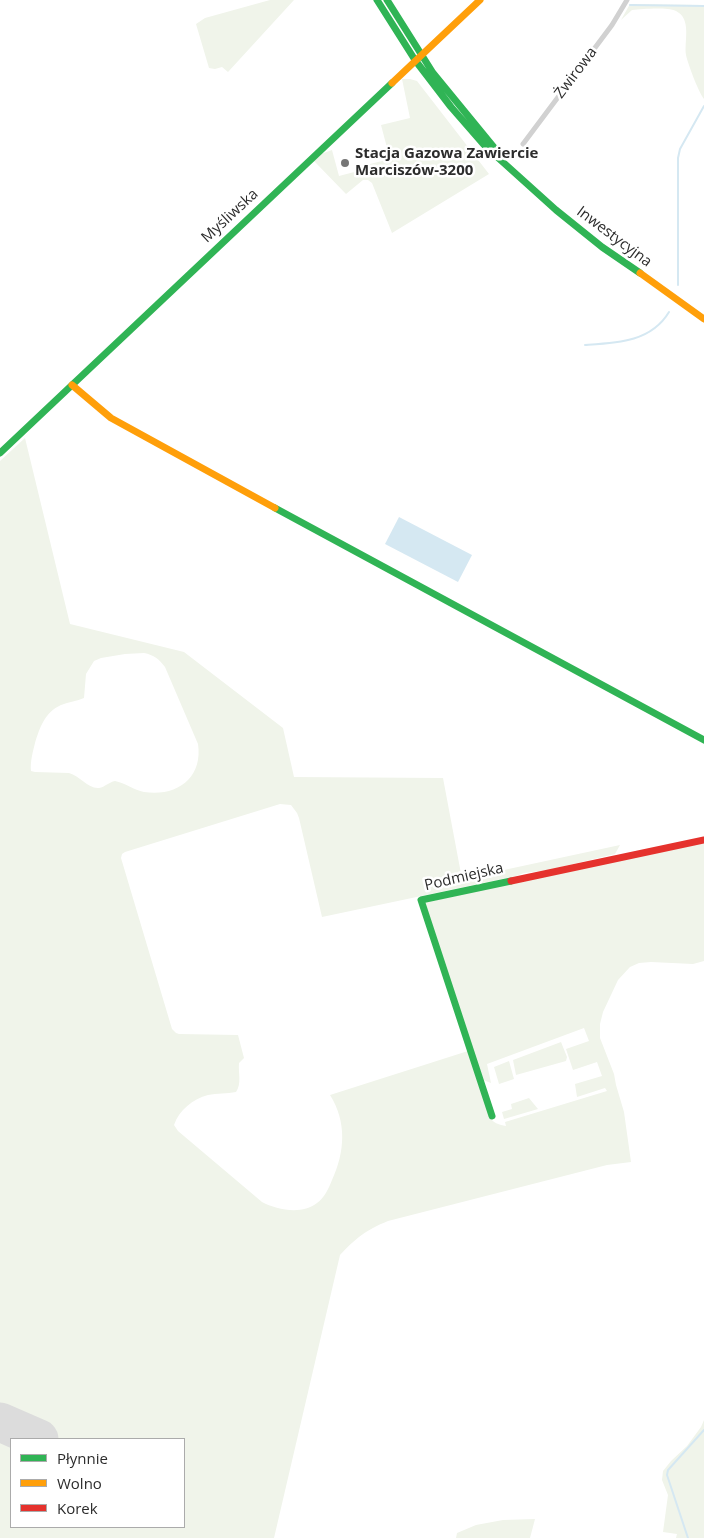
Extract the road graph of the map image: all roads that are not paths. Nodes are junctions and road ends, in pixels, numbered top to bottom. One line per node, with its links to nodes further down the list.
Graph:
1 (377, 0): 5 (street, Inwestycyjna)
2 (387, 0): 5 (street, Inwestycyjna)
3 (480, 0): 5 (street, Myśliwska)
4 (627, 0): 6 (street, Żwirowa)
5 (418, 58): 7 (street, Inwestycyjna); 8 (street, Myśliwska)
6 (523, 144)
7 (704, 319)
8 (72, 384): 9 (street, Myśliwska); 10 (street)
9 (0, 453)
10 (704, 740)
11 (704, 840): 12 (street, Podmiejska)
12 (492, 1116)

